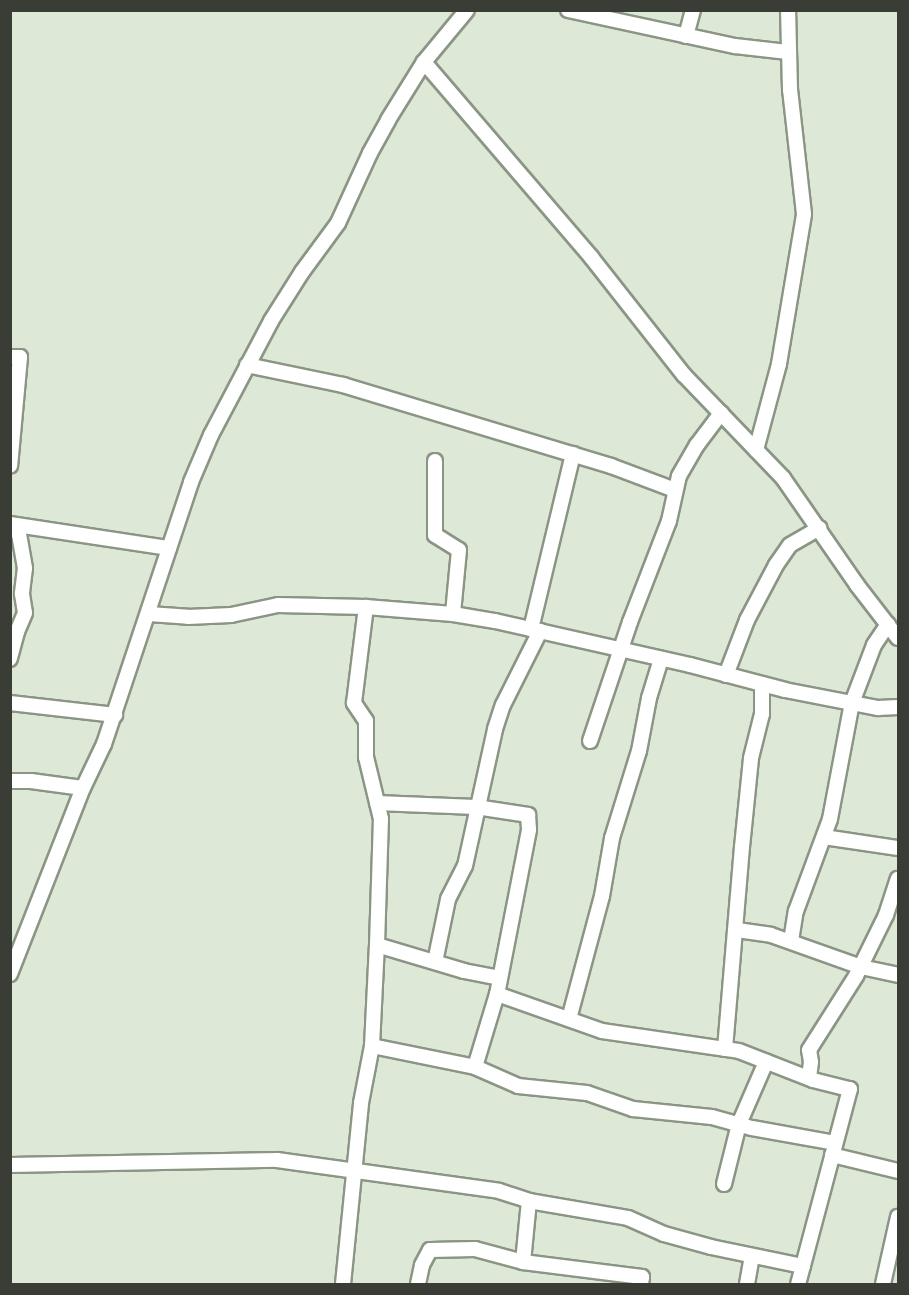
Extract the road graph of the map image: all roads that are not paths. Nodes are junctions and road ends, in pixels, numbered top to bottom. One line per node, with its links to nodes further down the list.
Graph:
1 (467, 10): 7 (street)
2 (568, 10): 5 (street)
3 (693, 10): 5 (street)
4 (788, 10): 6 (street)
5 (686, 36): 6 (street)
6 (788, 52): 11 (street)
7 (424, 62): 9 (street); 10 (street)
8 (10, 357): 14 (street)
9 (247, 365): 12 (street); 18 (street)
10 (721, 413): 11 (street); 15 (street)
11 (756, 450): 17 (street)
12 (573, 454): 15 (street); 23 (street)
13 (435, 461): 20 (street)
14 (10, 466)
15 (675, 490): 25 (street)
16 (10, 524): 18 (street); 27 (street)
17 (819, 528): 22 (street); 28 (street)
18 (169, 548): 21 (street)
19 (366, 608): 20 (street); 21 (street); 37 (street)
20 (453, 614): 23 (street)
21 (149, 615): 33 (street)
22 (888, 624): 24 (street); 30 (street)
23 (535, 630): 25 (street); 38 (street)
24 (898, 638)
25 (622, 650): 26 (street); 34 (street)
26 (661, 658): 28 (street); 51 (street)
27 (10, 659)
28 (726, 675): 29 (street)
29 (762, 684): 30 (street); 42 (street)
30 (852, 703): 32 (street); 39 (street)
31 (10, 704): 33 (street)
32 (898, 707)
33 (115, 715): 36 (street)
34 (590, 741)
35 (10, 781): 36 (street)
36 (84, 788): 47 (street)
37 (377, 803): 38 (street); 44 (street)
38 (476, 807): 45 (street); 49 (street)
39 (824, 837): 40 (street); 43 (street)
40 (898, 848)
41 (898, 879): 46 (street)
42 (737, 930): 43 (street); 53 (street)
43 (791, 941): 46 (street)
44 (377, 945): 45 (street); 52 (street)
45 (435, 962): 49 (street)
46 (861, 967): 48 (street); 56 (street)
47 (10, 974)
48 (898, 975)
49 (499, 978): 50 (street)
50 (497, 993): 51 (street); 55 (street)
51 (569, 1019): 53 (street)
52 (372, 1046): 55 (street); 61 (street)
53 (725, 1049): 54 (street)
54 (766, 1062): 56 (street); 57 (street)
55 (475, 1067): 57 (street)
56 (809, 1078): 58 (street)
57 (739, 1124): 58 (street); 62 (street)
58 (833, 1149): 60 (street); 67 (street)
59 (10, 1165): 61 (street)
60 (898, 1171)
61 (355, 1173): 63 (street); 68 (street)
62 (723, 1184)
63 (529, 1201): 65 (street); 66 (street)
64 (898, 1217): 73 (street)
65 (752, 1257): 67 (street); 71 (street)
66 (523, 1262): 69 (street); 70 (street)
67 (803, 1266): 72 (street)
68 (343, 1284)
69 (418, 1284)
70 (641, 1284)
71 (747, 1284)
72 (798, 1284)
73 (883, 1284)

